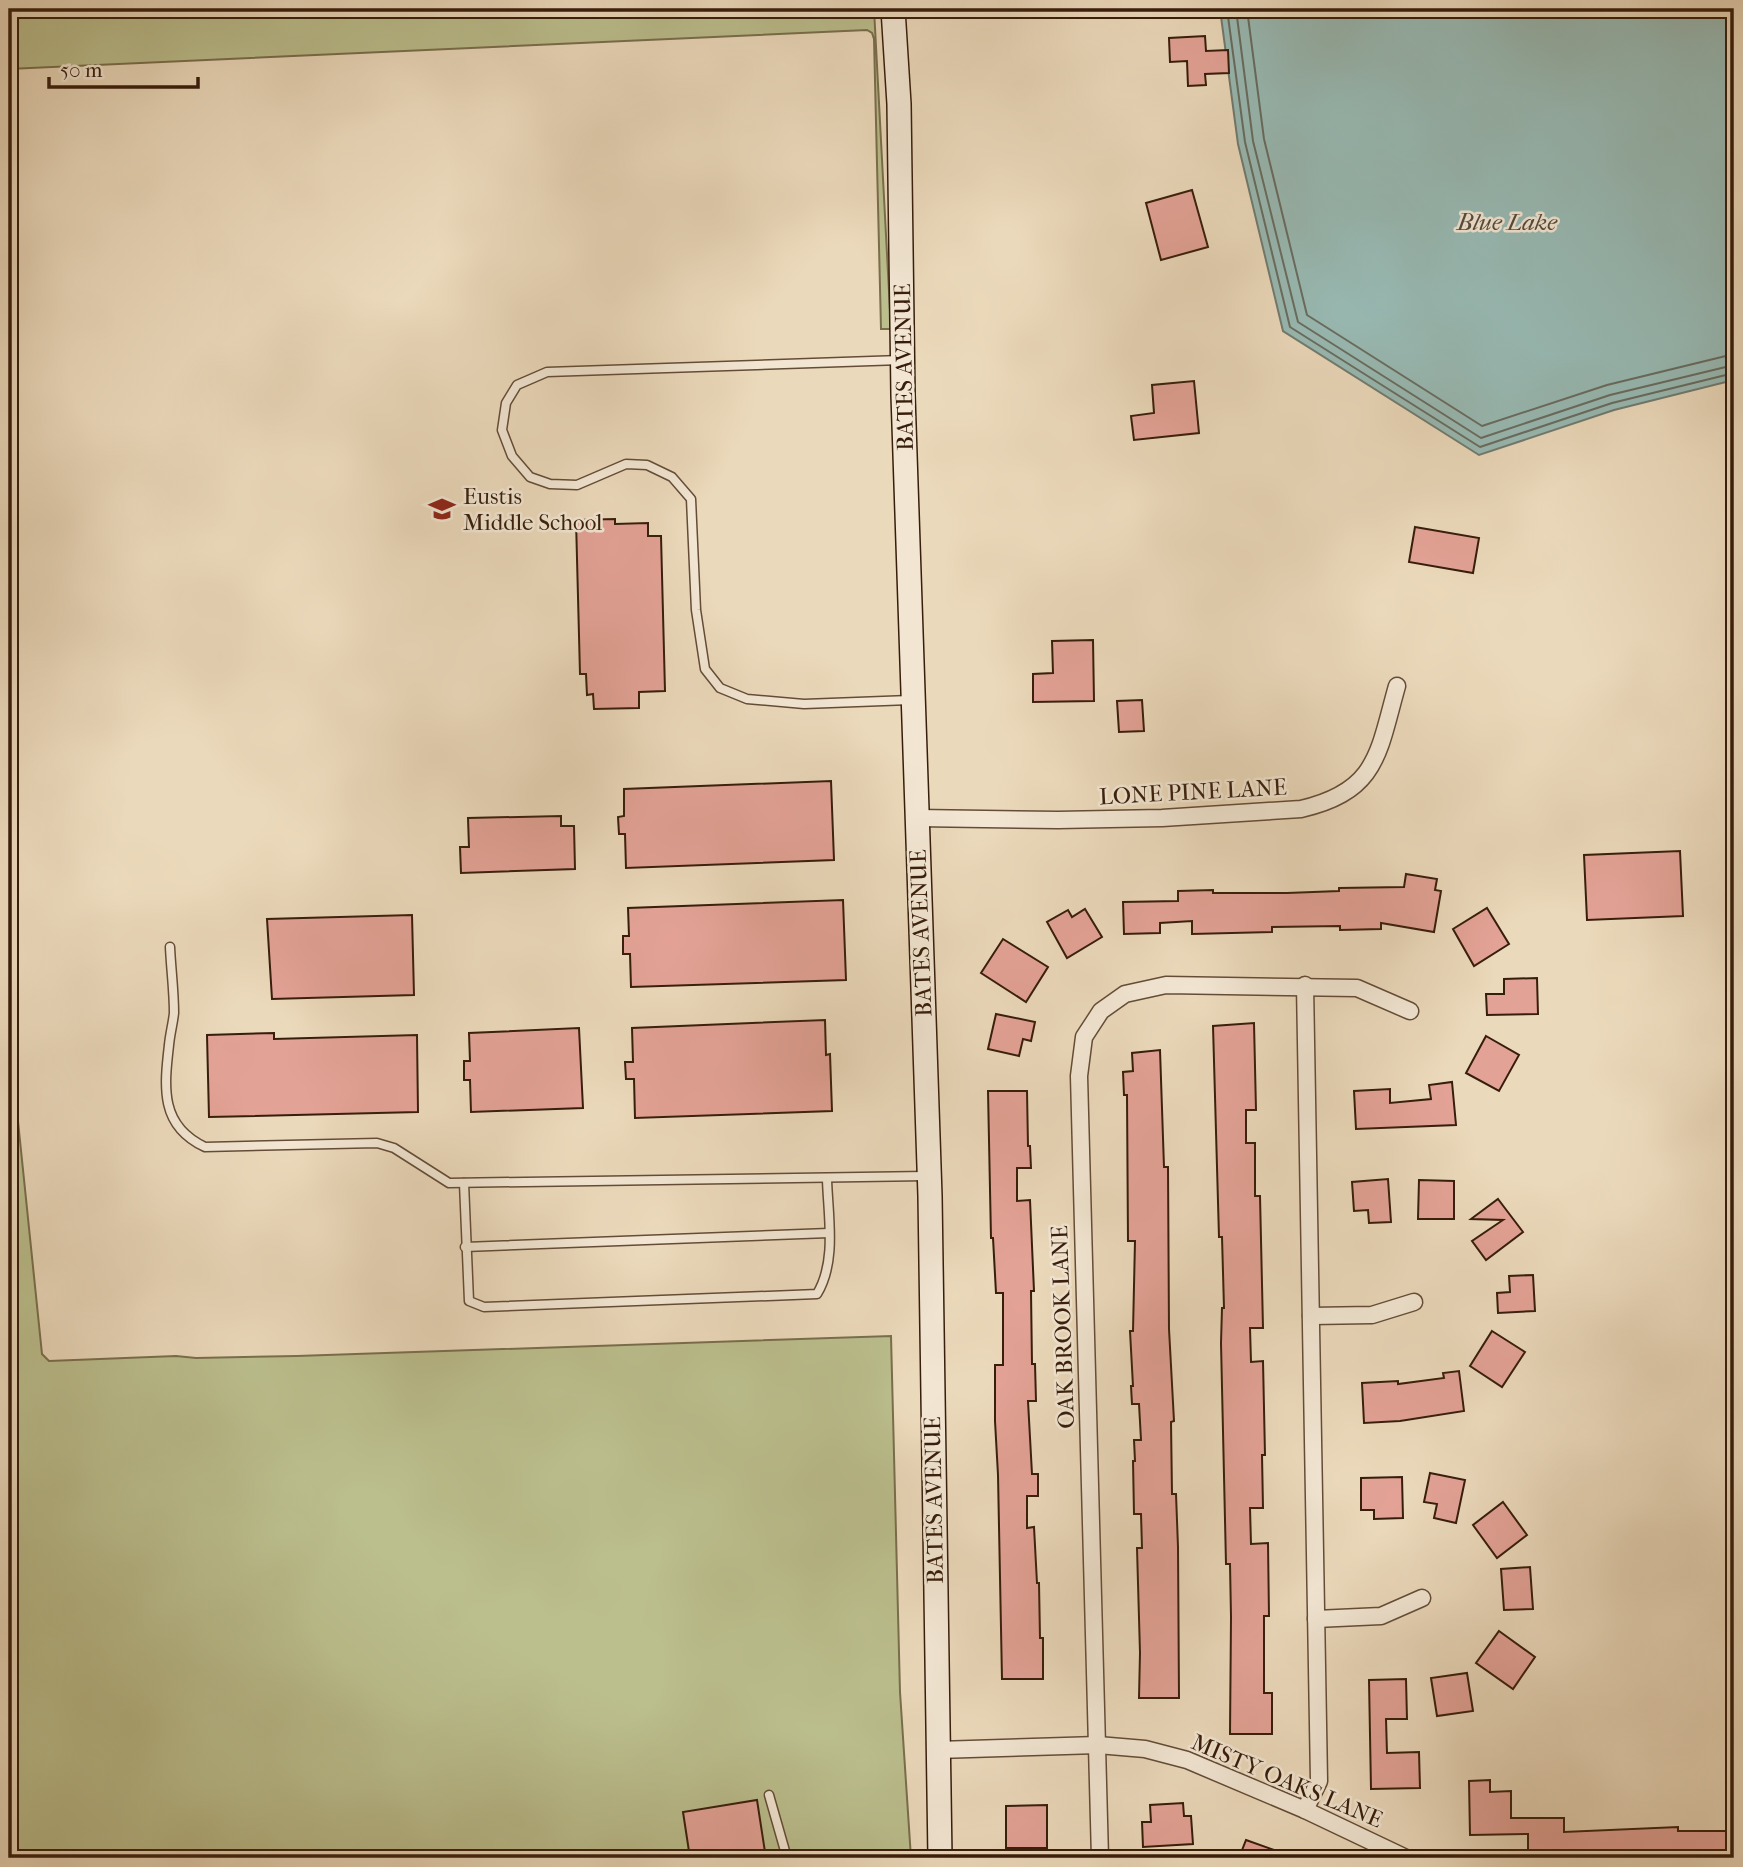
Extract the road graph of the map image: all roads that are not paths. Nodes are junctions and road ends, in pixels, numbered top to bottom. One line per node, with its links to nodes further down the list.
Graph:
1 (893, 9): 2 (street, BATES AVENUE)
2 (903, 360): 4 (street, BATES AVENUE); 4 (lane)
3 (1397, 686): 5 (street, LONE PINE LANE)
4 (913, 699): 5 (street, BATES AVENUE)
5 (917, 818): 9 (street, BATES AVENUE)
6 (170, 947): 11 (lane)
7 (1305, 985): 8 (street, OAK BROOK LANE); 15 (street); 18 (street, OAK BROOK LANE)
8 (1410, 1011)
9 (929, 1176): 10 (lane); 19 (street, BATES AVENUE)
10 (827, 1179): 11 (lane); 12 (lane)
11 (464, 1183): 13 (lane)
12 (829, 1233): 13 (lane); 13 (lane)
13 (466, 1247)
14 (1414, 1302): 15 (street)
15 (1311, 1316): 17 (street)
16 (1422, 1598): 17 (street)
17 (1317, 1619): 21 (street)
18 (1098, 1745): 19 (street, MISTY OAKS LANE); 21 (street, MISTY OAKS LANE); 24 (street, OAK BROOK LANE)
19 (938, 1750): 23 (street, BATES AVENUE)
20 (769, 1795): 22 (lane)
21 (1305, 1810): 25 (street, MISTY OAKS LANE)
22 (787, 1858)
23 (940, 1858)
24 (1100, 1858)
25 (1406, 1858)

